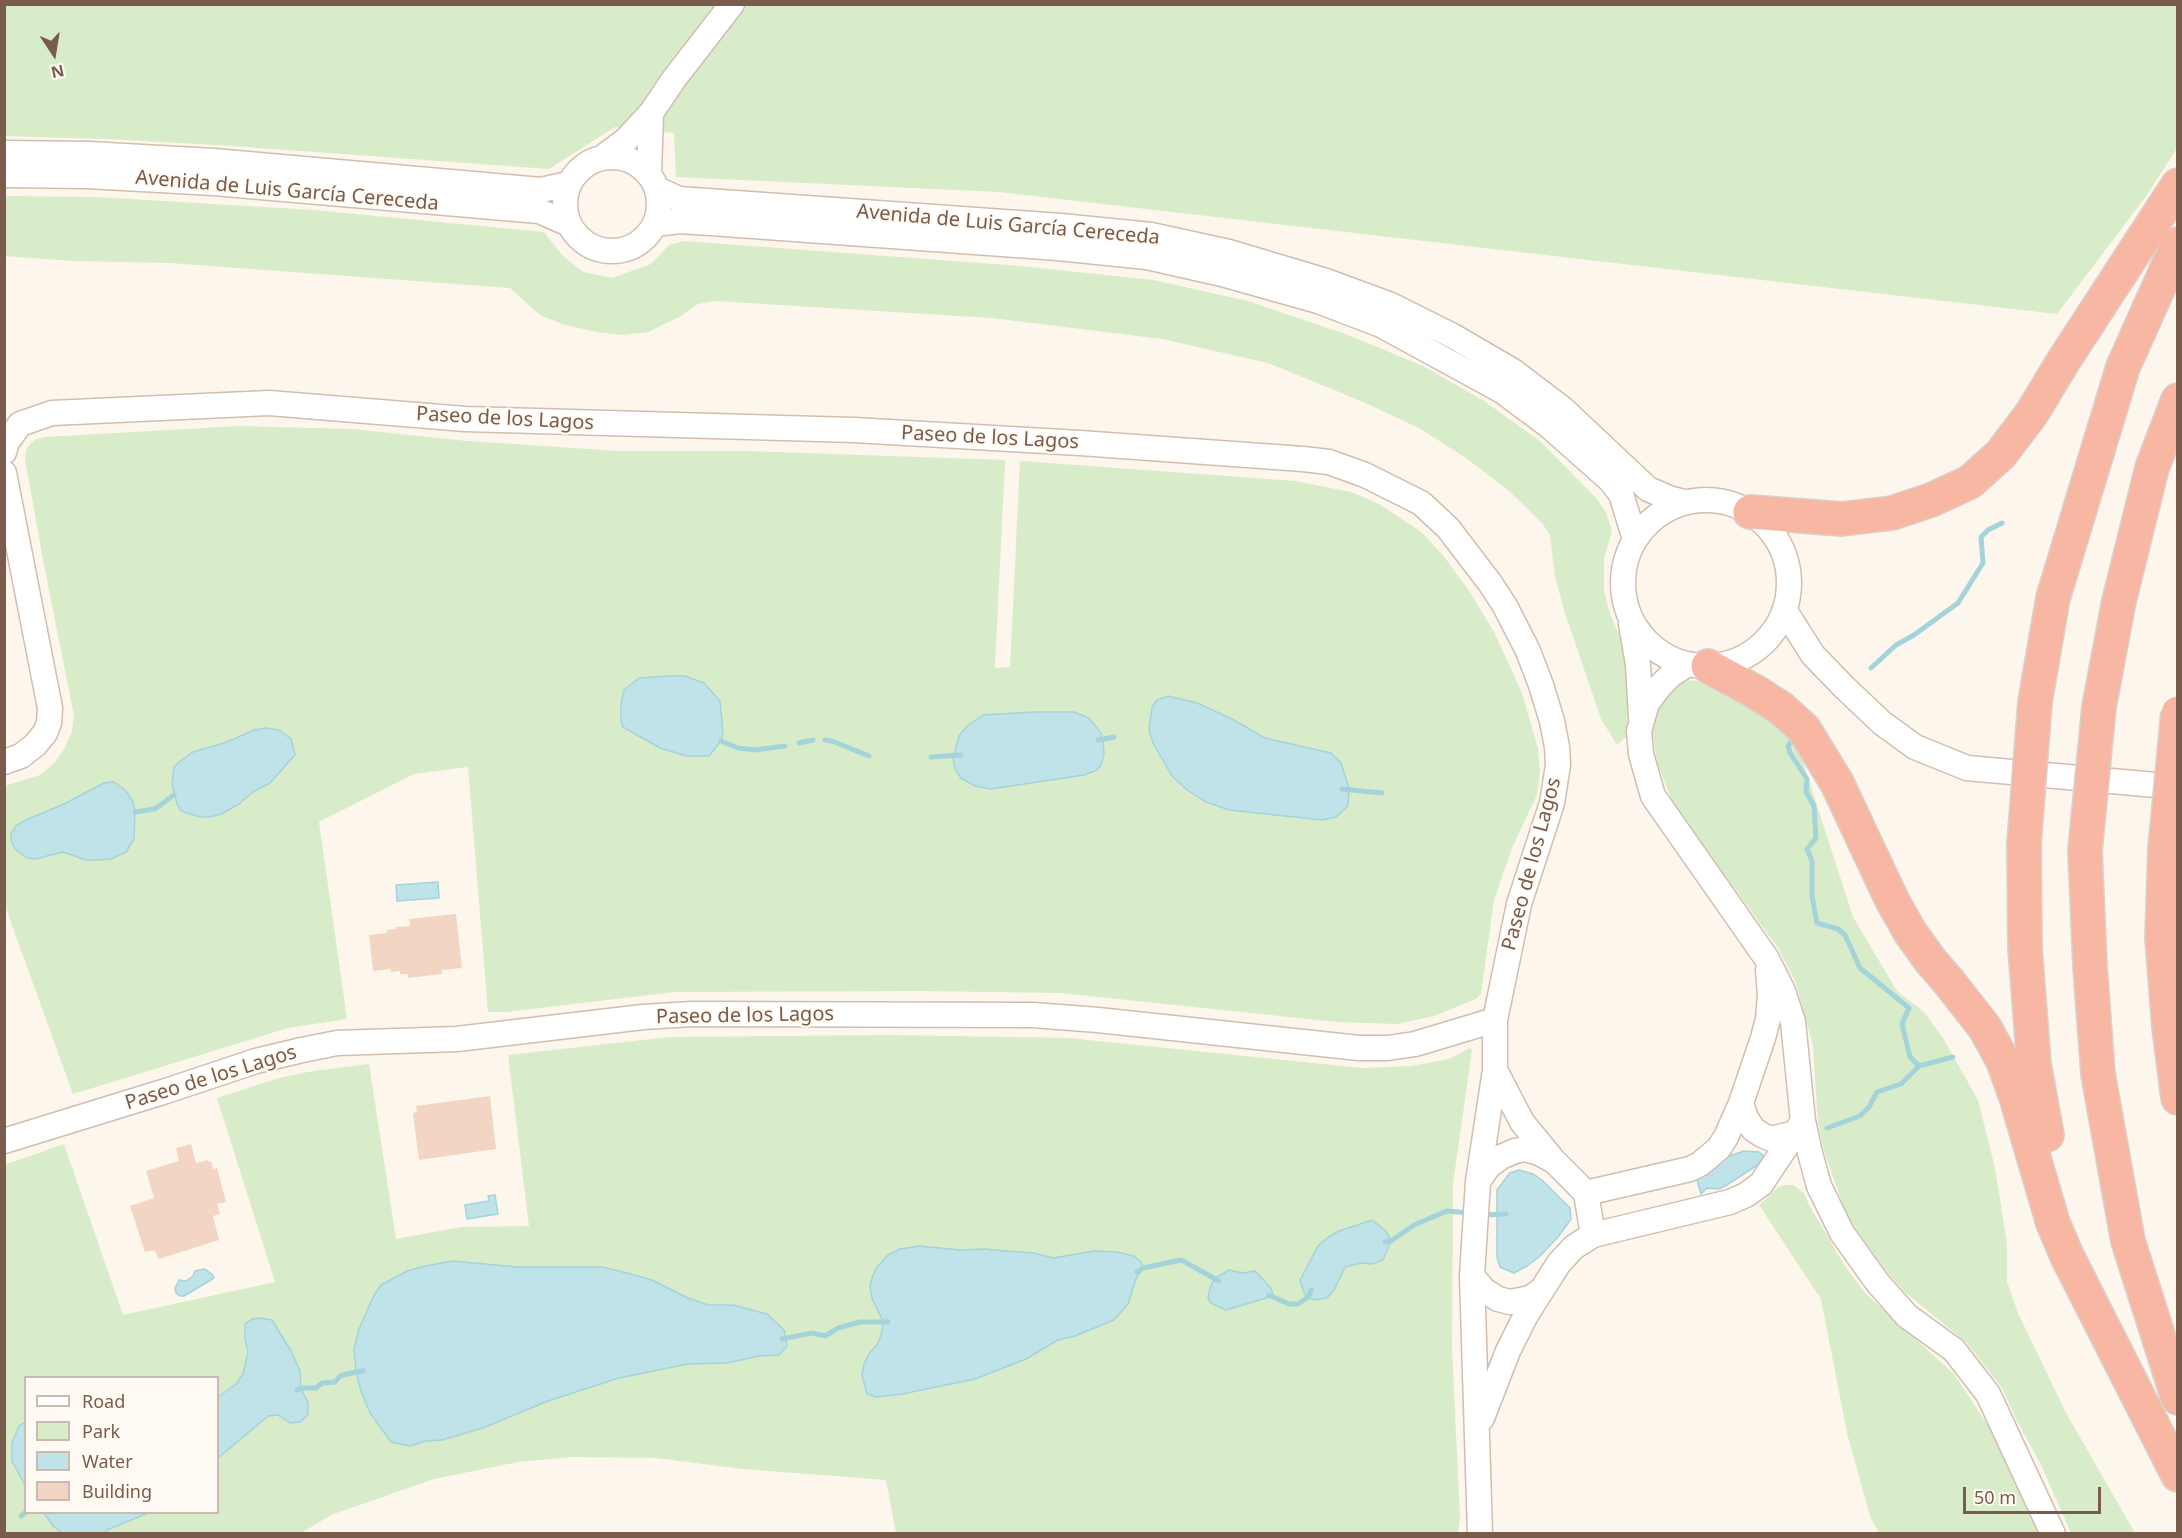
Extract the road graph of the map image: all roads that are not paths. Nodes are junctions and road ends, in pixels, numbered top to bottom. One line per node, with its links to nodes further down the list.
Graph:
1 (732, 4): 2 (street)
2 (651, 113): 4 (street); 6 (street)
3 (4, 153): 7 (street, Avenida de Luis García Cereceda)
4 (603, 157): 6 (street); 7 (street)
5 (4, 175): 9 (street, Avenida de Luis García Cereceda)
6 (653, 181): 10 (street); 15 (street, Avenida de Luis García Cereceda)
7 (568, 184): 9 (street)
8 (2178, 185): 16 (highway)
9 (567, 223): 10 (street)
10 (656, 224): 17 (street, Avenida de Luis García Cereceda)
11 (2178, 244): 42 (highway, bridge)
12 (2178, 400): 43 (highway, bridge)
13 (4, 452): 26 (street, Paseo de los Lagos)
14 (4, 472): 23 (street)
15 (1684, 502): 16 (street); 17 (street)
16 (1750, 512): 18 (street)
17 (1635, 539): 19 (street)
18 (1785, 611): 20 (street); 24 (street)
19 (1630, 618): 20 (street); 22 (street)
20 (1698, 665): 22 (street); 42 (highway)
21 (2178, 713): 30 (highway, bridge)
22 (1641, 724): 25 (street)
23 (4, 762)
24 (2178, 787)
25 (1767, 958): 27 (street); 28 (street)
26 (1495, 1020): 29 (street, Paseo de los Lagos); 33 (street, Paseo de los Lagos)
27 (1762, 1041): 28 (street); 31 (street)
28 (1796, 1046): 32 (street)
29 (1495, 1070): 34 (street, Paseo de los Lagos); 36 (street, Paseo de los Lagos)
30 (2178, 1098)
31 (1741, 1103): 32 (street); 38 (street)
32 (1799, 1127): 35 (street, Paseo de los Lagos); 37 (street)
33 (4, 1141)
34 (1554, 1161): 36 (street, Paseo de los Lagos); 38 (street, Paseo de los Lagos)
35 (1774, 1166): 37 (street); 39 (street, Paseo de los Lagos)
36 (1478, 1180): 40 (street, Paseo de los Lagos)
37 (1819, 1186): 47 (street)
38 (1586, 1193): 39 (street)
39 (1593, 1235): 41 (street, Paseo de los Lagos)
40 (1472, 1276): 41 (street); 44 (street, Paseo de los Lagos)
41 (1540, 1291): 44 (street, Paseo de los Lagos)
42 (2094, 1310): 45 (highway)
43 (2178, 1398)
44 (1478, 1428): 46 (street, Paseo de los Lagos)
45 (2178, 1475)
46 (1480, 1533)
47 (2053, 1533)

